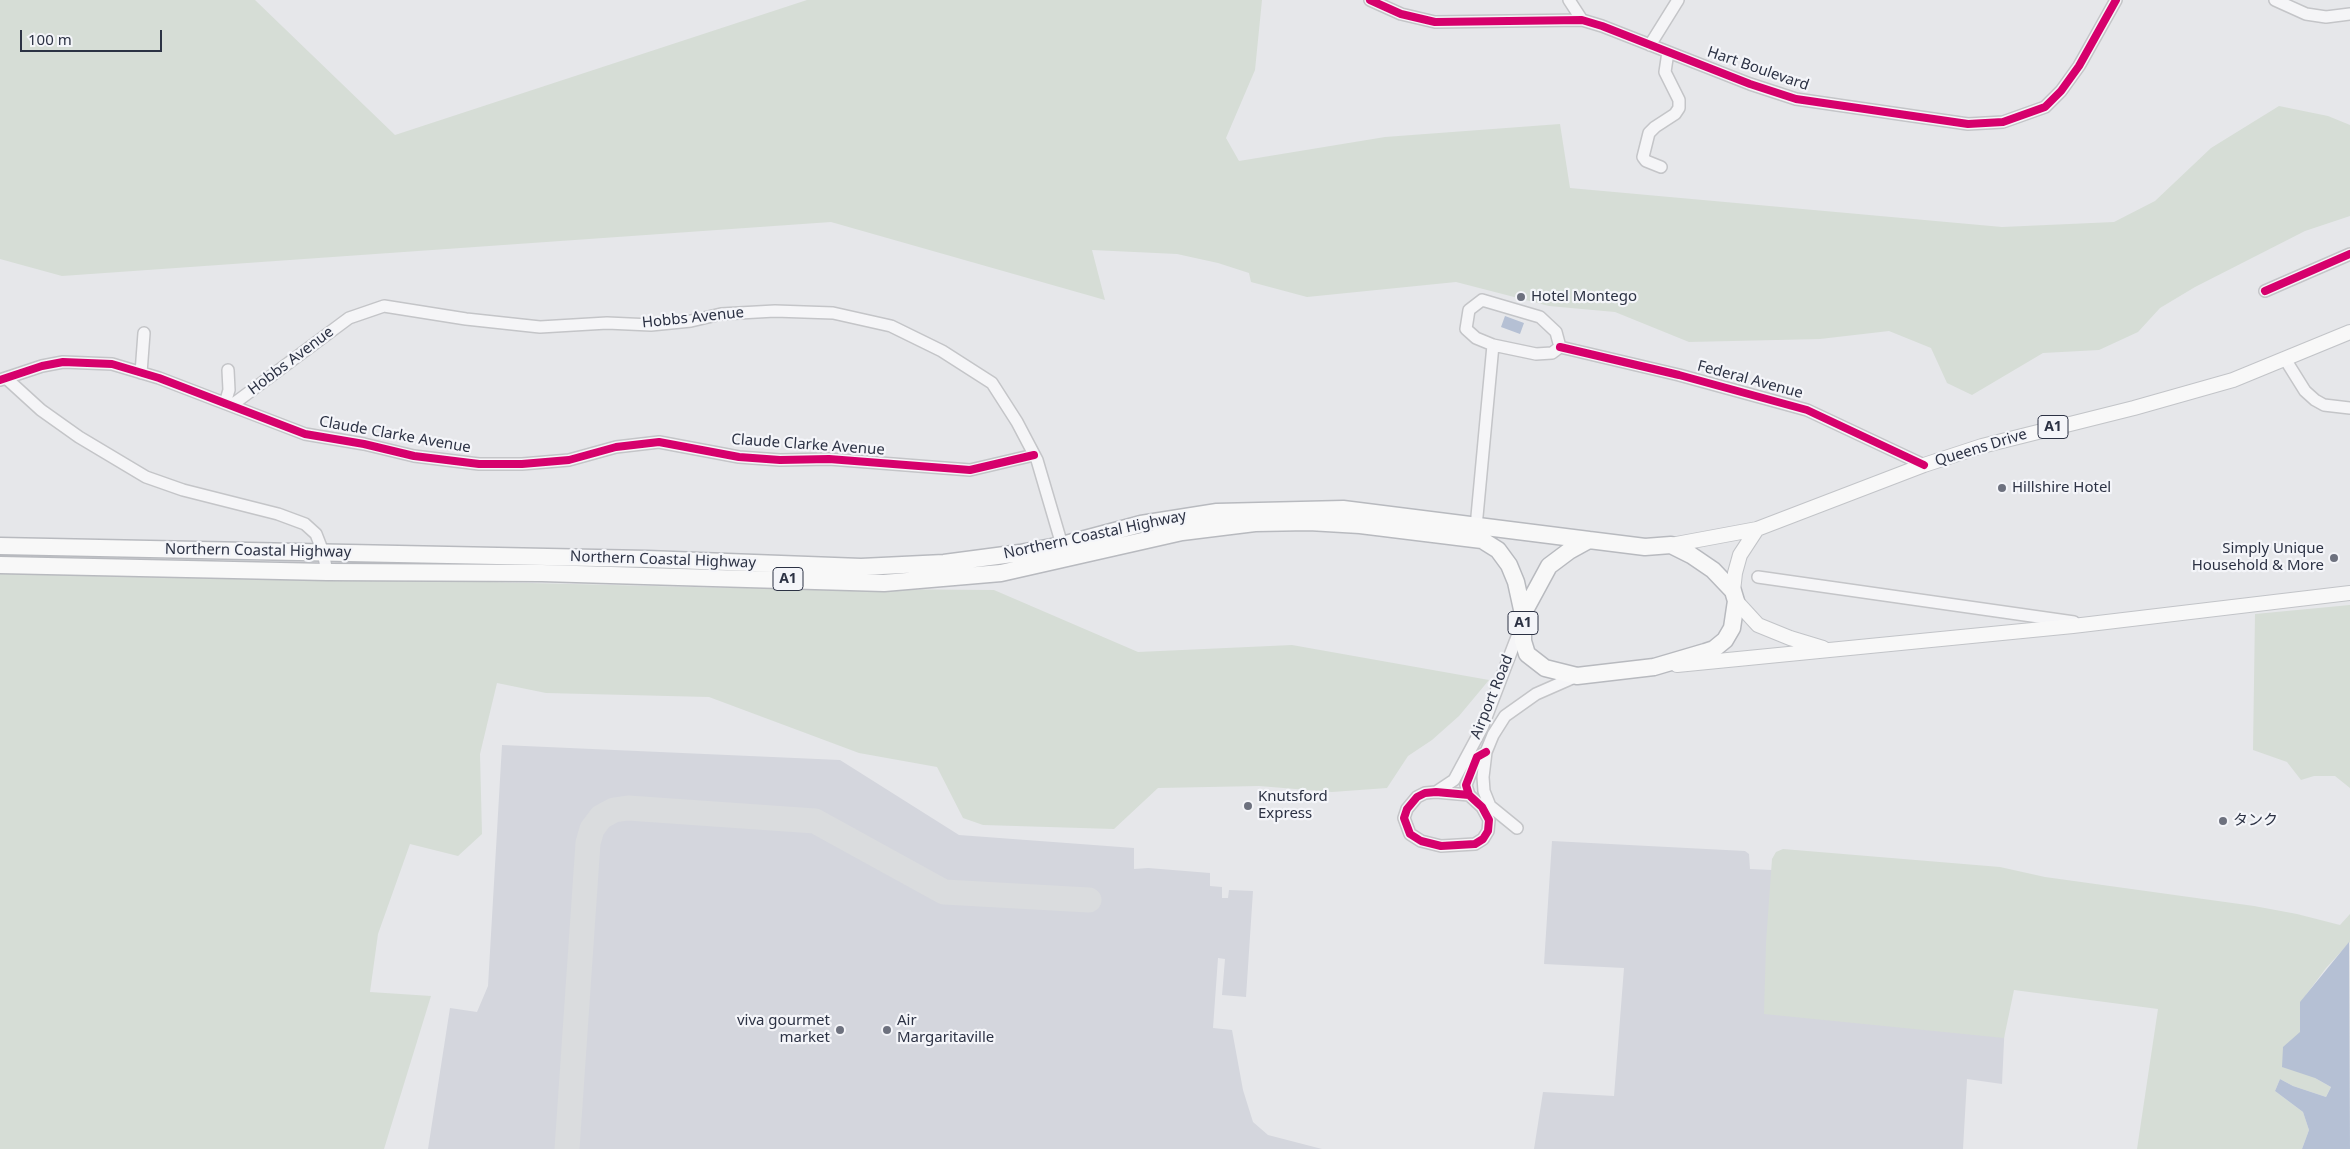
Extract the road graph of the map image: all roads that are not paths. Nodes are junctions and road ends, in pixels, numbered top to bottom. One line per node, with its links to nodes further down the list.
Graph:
1 (1370, 0): 7 (street, Hart Boulevard)
2 (1569, 0): 7 (street)
3 (1678, 0): 8 (street)
4 (2116, 0): 9 (street, Hart Boulevard)
5 (2276, 0): 6 (street)
6 (2350, 14)
7 (1582, 20): 8 (street, Hart Boulevard)
8 (1650, 45): 9 (street, Hart Boulevard)
9 (1668, 52): 10 (street)
10 (1661, 167)
11 (2350, 254): 12 (street)
12 (2265, 291)
13 (2350, 332): 17 (main road, Queens Drive / A1)
14 (144, 333): 19 (street)
15 (1494, 345): 16 (street); 16 (street); 25 (street)
16 (1560, 347): 24 (street, Federal Avenue)
17 (2285, 359): 22 (street); 24 (main road, Queens Drive / A1)
18 (228, 370): 21 (street)
19 (141, 373): 20 (street, Claude Clarke Avenue); 21 (street, Claude Clarke Avenue)
20 (3, 379): 31 (street)
21 (228, 404): 23 (street, Claude Clarke Avenue); 23 (street, Hobbs Avenue)
22 (2350, 408)
23 (1034, 455): 28 (street, Hobbs Avenue)
24 (1924, 465): 26 (main road, Queens Drive / A1)
25 (1476, 527): 27 (highway, Northern Coastal Highway / A1); 28 (highway, Northern Coastal Highway / A1)
26 (1757, 529): 29 (main road, Queens Drive / A1); 36 (main road, A1)
27 (1589, 540): 29 (highway, A1); 37 (highway, A1)
28 (1062, 545): 31 (highway, Northern Coastal Highway / A1)
29 (1671, 545): 36 (highway)
30 (0, 546): 31 (highway, Northern Coastal Highway / A1)
31 (323, 552): 33 (street)
32 (0, 565): 33 (highway, Northern Coastal Highway / A1)
33 (327, 572): 37 (highway, Northern Coastal Highway / A1)
34 (1758, 577): 38 (street)
35 (2350, 593): 38 (main road)
36 (1734, 596): 39 (main road); 40 (highway, A1)
37 (1523, 617): 41 (highway, A1); 43 (street, Airport Road)
38 (2086, 624): 39 (main road)
39 (1831, 651): 40 (main road)
40 (1654, 667): 41 (highway, A1)
41 (1577, 676): 42 (street, Airport Road)
42 (1486, 752): 44 (street); 45 (street, Airport Road)
43 (1436, 792): 44 (street, Airport Road); 44 (street, Airport Road)
44 (1469, 796)
45 (1517, 828)

